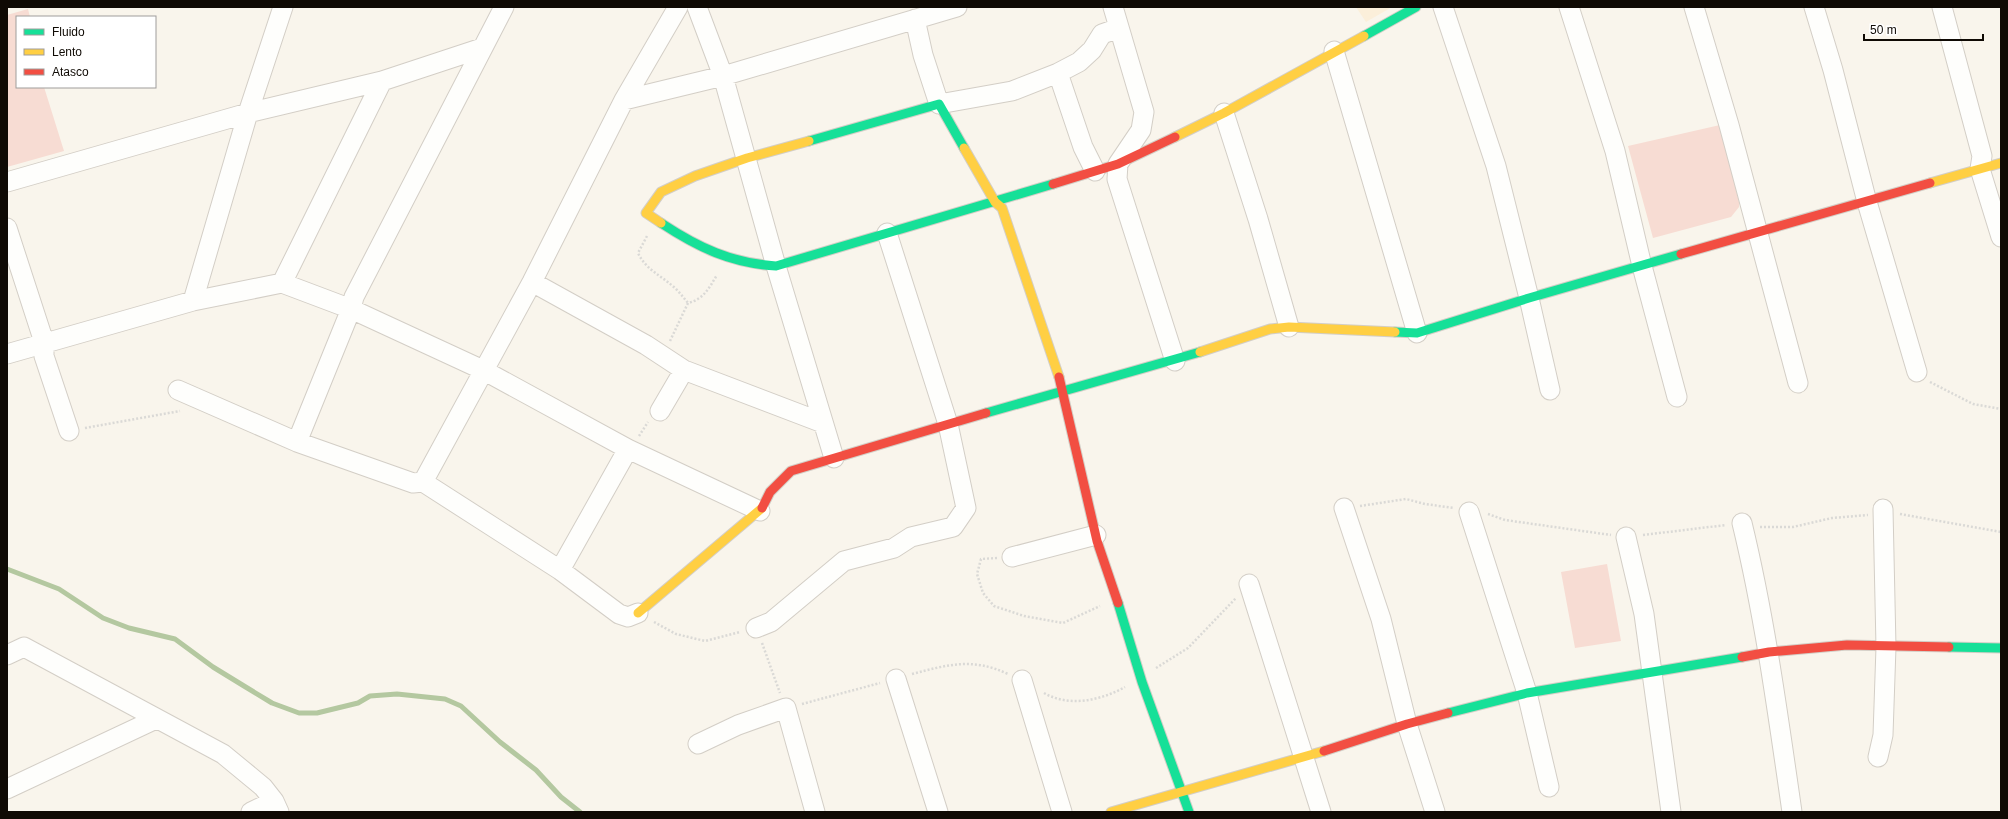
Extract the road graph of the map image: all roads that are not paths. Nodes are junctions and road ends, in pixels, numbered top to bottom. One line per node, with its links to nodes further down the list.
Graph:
1 (283, 7): 22 (street)
2 (504, 7): 15 (street)
3 (678, 7): 20 (street)
4 (697, 7): 18 (street)
5 (957, 7): 13 (street)
6 (1113, 7): 14 (street)
7 (1416, 7): 16 (street)
8 (1443, 7): 40 (street)
9 (1569, 7): 37 (street)
10 (1694, 7): 34 (street)
11 (1814, 7): 31 (street)
12 (1942, 7): 27 (street)
13 (915, 19): 18 (street); 21 (street)
14 (1119, 28): 17 (street); 26 (street)
15 (482, 48): 19 (street); 42 (street)
16 (1334, 51): 23 (street); 44 (street)
17 (1058, 73): 21 (street); 28 (street)
18 (723, 76): 20 (street); 24 (street)
19 (382, 81): 22 (street); 39 (street)
20 (624, 100): 38 (street)
21 (939, 104): 24 (street); 30 (street)
22 (248, 113): 29 (street); 41 (street)
23 (1224, 113): 26 (street); 43 (street)
24 (747, 158): 36 (street); 36 (street)
25 (2001, 163): 27 (street)
26 (1118, 164): 28 (street); 47 (street)
27 (1980, 169): 31 (street); 35 (street)
28 (1095, 171): 30 (street)
29 (7, 182)
30 (995, 202): 33 (street); 53 (street)
31 (1867, 202): 34 (street); 50 (street)
32 (7, 228): 45 (street)
33 (887, 233): 36 (street); 58 (street)
34 (1757, 233): 37 (street); 51 (street)
35 (2001, 237)
36 (776, 266): 57 (street)
37 (1642, 266): 40 (street); 55 (street)
38 (532, 282): 48 (street); 49 (street)
39 (282, 283): 41 (street); 42 (street)
40 (1529, 298): 44 (street); 54 (street)
41 (193, 301): 45 (street)
42 (351, 309): 48 (street); 60 (street)
43 (1289, 327): 44 (street); 47 (street)
44 (1417, 332)
45 (44, 342): 46 (street); 59 (street)
46 (7, 354)
47 (1175, 361): 53 (street)
48 (483, 370): 61 (street); 63 (street)
49 (684, 370): 56 (street); 57 (street)
50 (1917, 372)
51 (1798, 383)
52 (178, 390): 60 (street)
53 (1063, 390): 58 (street); 69 (street)
54 (1550, 390)
55 (1677, 397)
56 (660, 411)
57 (823, 423): 62 (street)
58 (948, 424): 62 (street); 75 (street)
59 (69, 430)
60 (297, 442): 63 (street)
61 (628, 449): 66 (street); 72 (street)
62 (834, 458): 66 (street)
63 (423, 482): 72 (street)
64 (1344, 508): 85 (street)
65 (1883, 509): 76 (street)
66 (760, 511): 74 (street)
67 (1469, 512): 83 (street)
68 (1742, 523): 78 (street)
69 (1096, 535): 71 (street); 91 (street)
70 (1626, 537): 80 (street)
71 (1012, 557)
72 (560, 570): 74 (street)
73 (1249, 584): 87 (street)
74 (638, 613)
75 (756, 628)
76 (1886, 647): 77 (street); 78 (street); 88 (street)
77 (2001, 648)
78 (1769, 652): 80 (street); 102 (street)
79 (7, 655): 84 (street)
80 (1652, 671): 83 (street); 101 (street)
81 (896, 679): 95 (street)
82 (1022, 680): 96 (street)
83 (1527, 693): 85 (street); 89 (street)
84 (156, 719): 90 (street); 92 (street)
85 (1407, 724): 87 (street); 100 (street)
86 (698, 744): 94 (street)
87 (1305, 757): 91 (street); 99 (street)
88 (1878, 757)
89 (1550, 787)
90 (7, 788)
91 (1183, 792): 97 (street); 98 (street)
92 (276, 807): 93 (street)
93 (251, 812)
94 (815, 812)
95 (938, 812)
96 (1062, 812)
97 (1111, 812)
98 (1189, 812)
99 (1321, 812)
100 (1435, 812)
101 (1671, 812)
102 (1792, 812)

